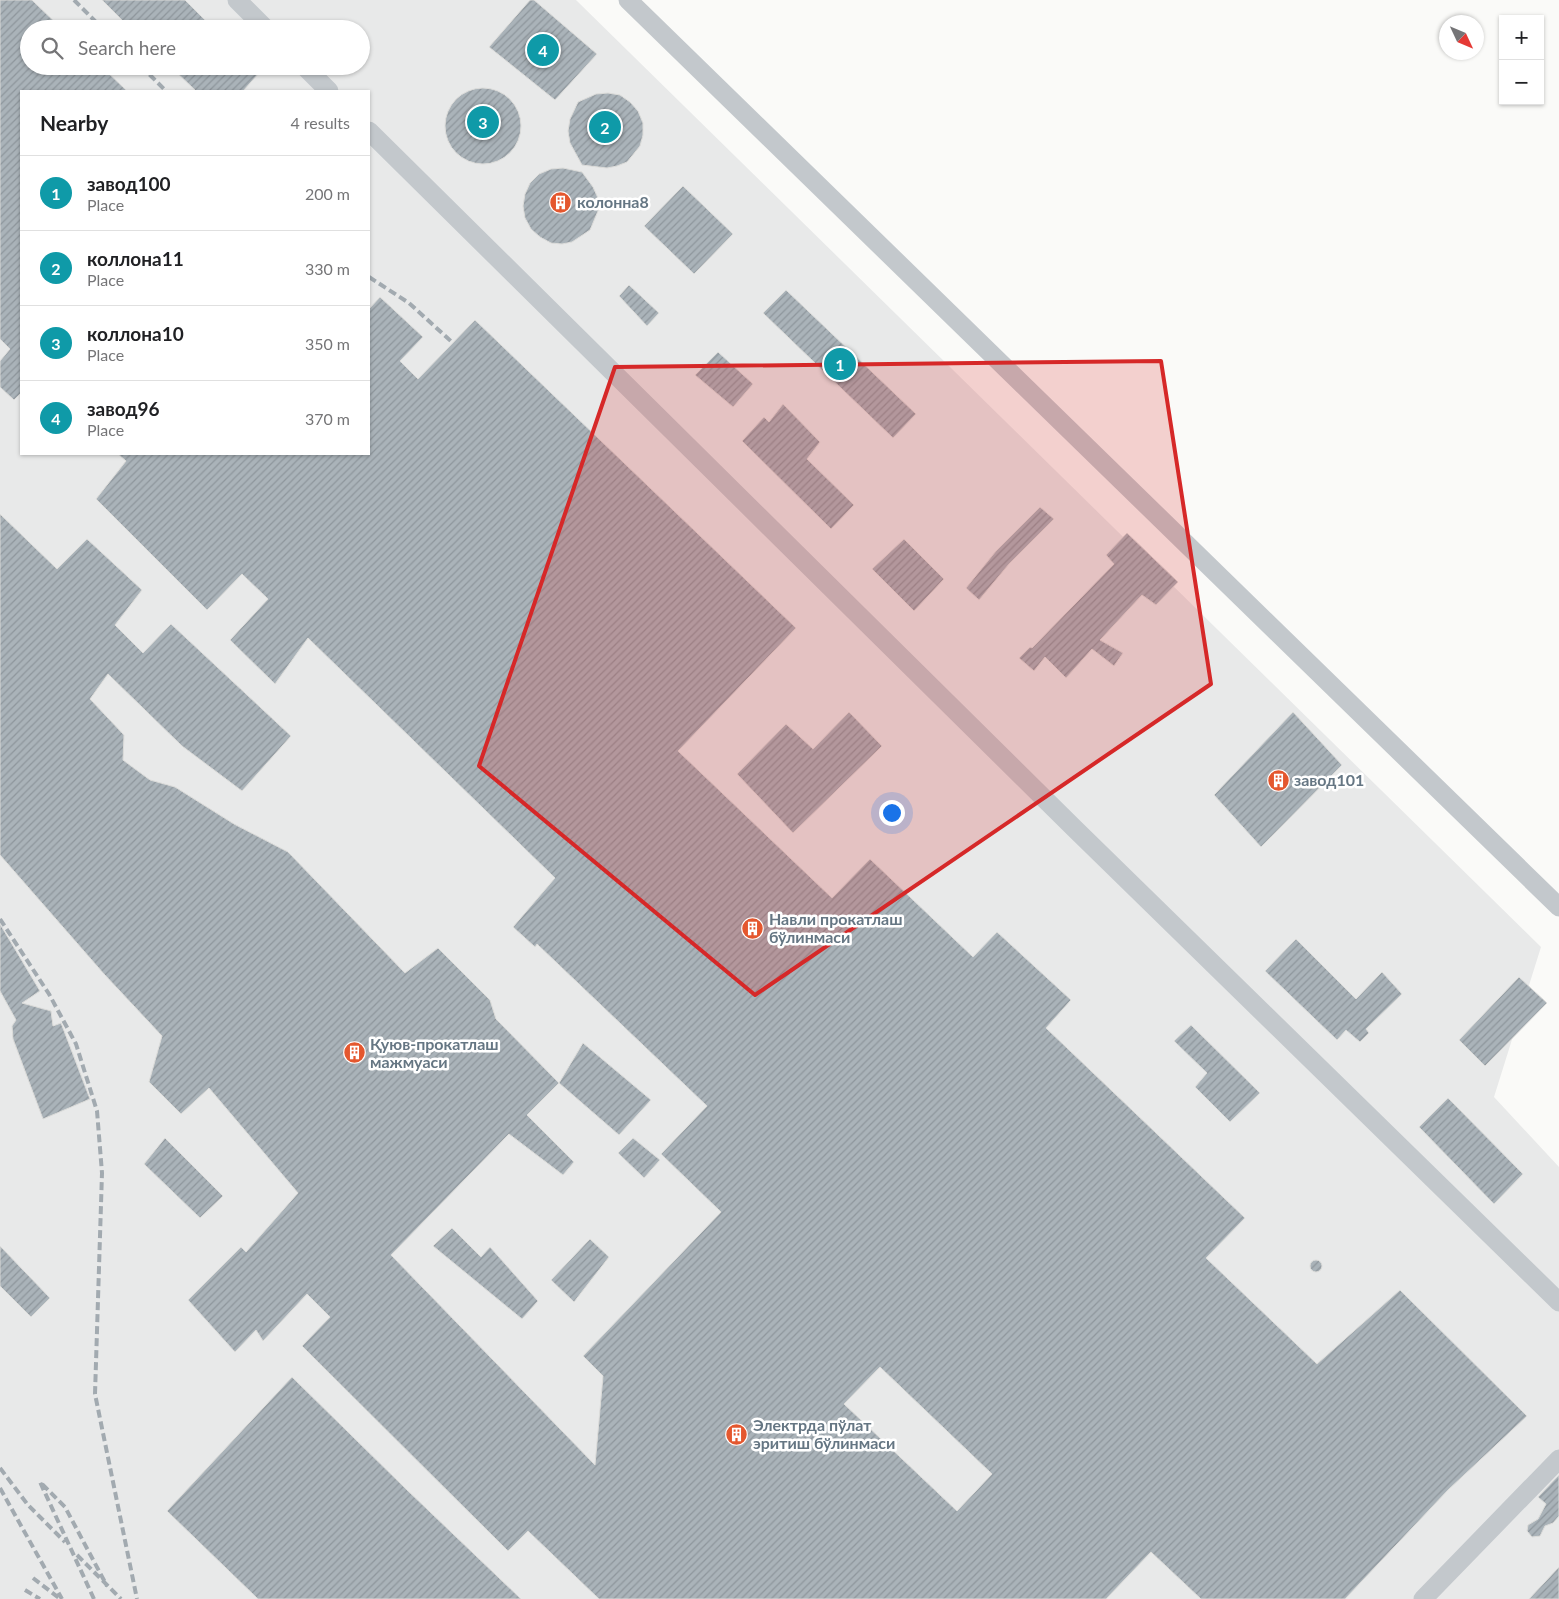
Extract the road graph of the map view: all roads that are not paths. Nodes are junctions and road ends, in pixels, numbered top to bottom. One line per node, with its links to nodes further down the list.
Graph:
1 (236, 0): 3 (street)
2 (628, 0): 7 (street)
3 (257, 20)
4 (313, 75): 5 (street)
5 (328, 90)
6 (370, 132): 8 (street)
7 (1559, 907)
8 (1559, 1302)
9 (1559, 1458): 10 (street)
10 (1423, 1599)

